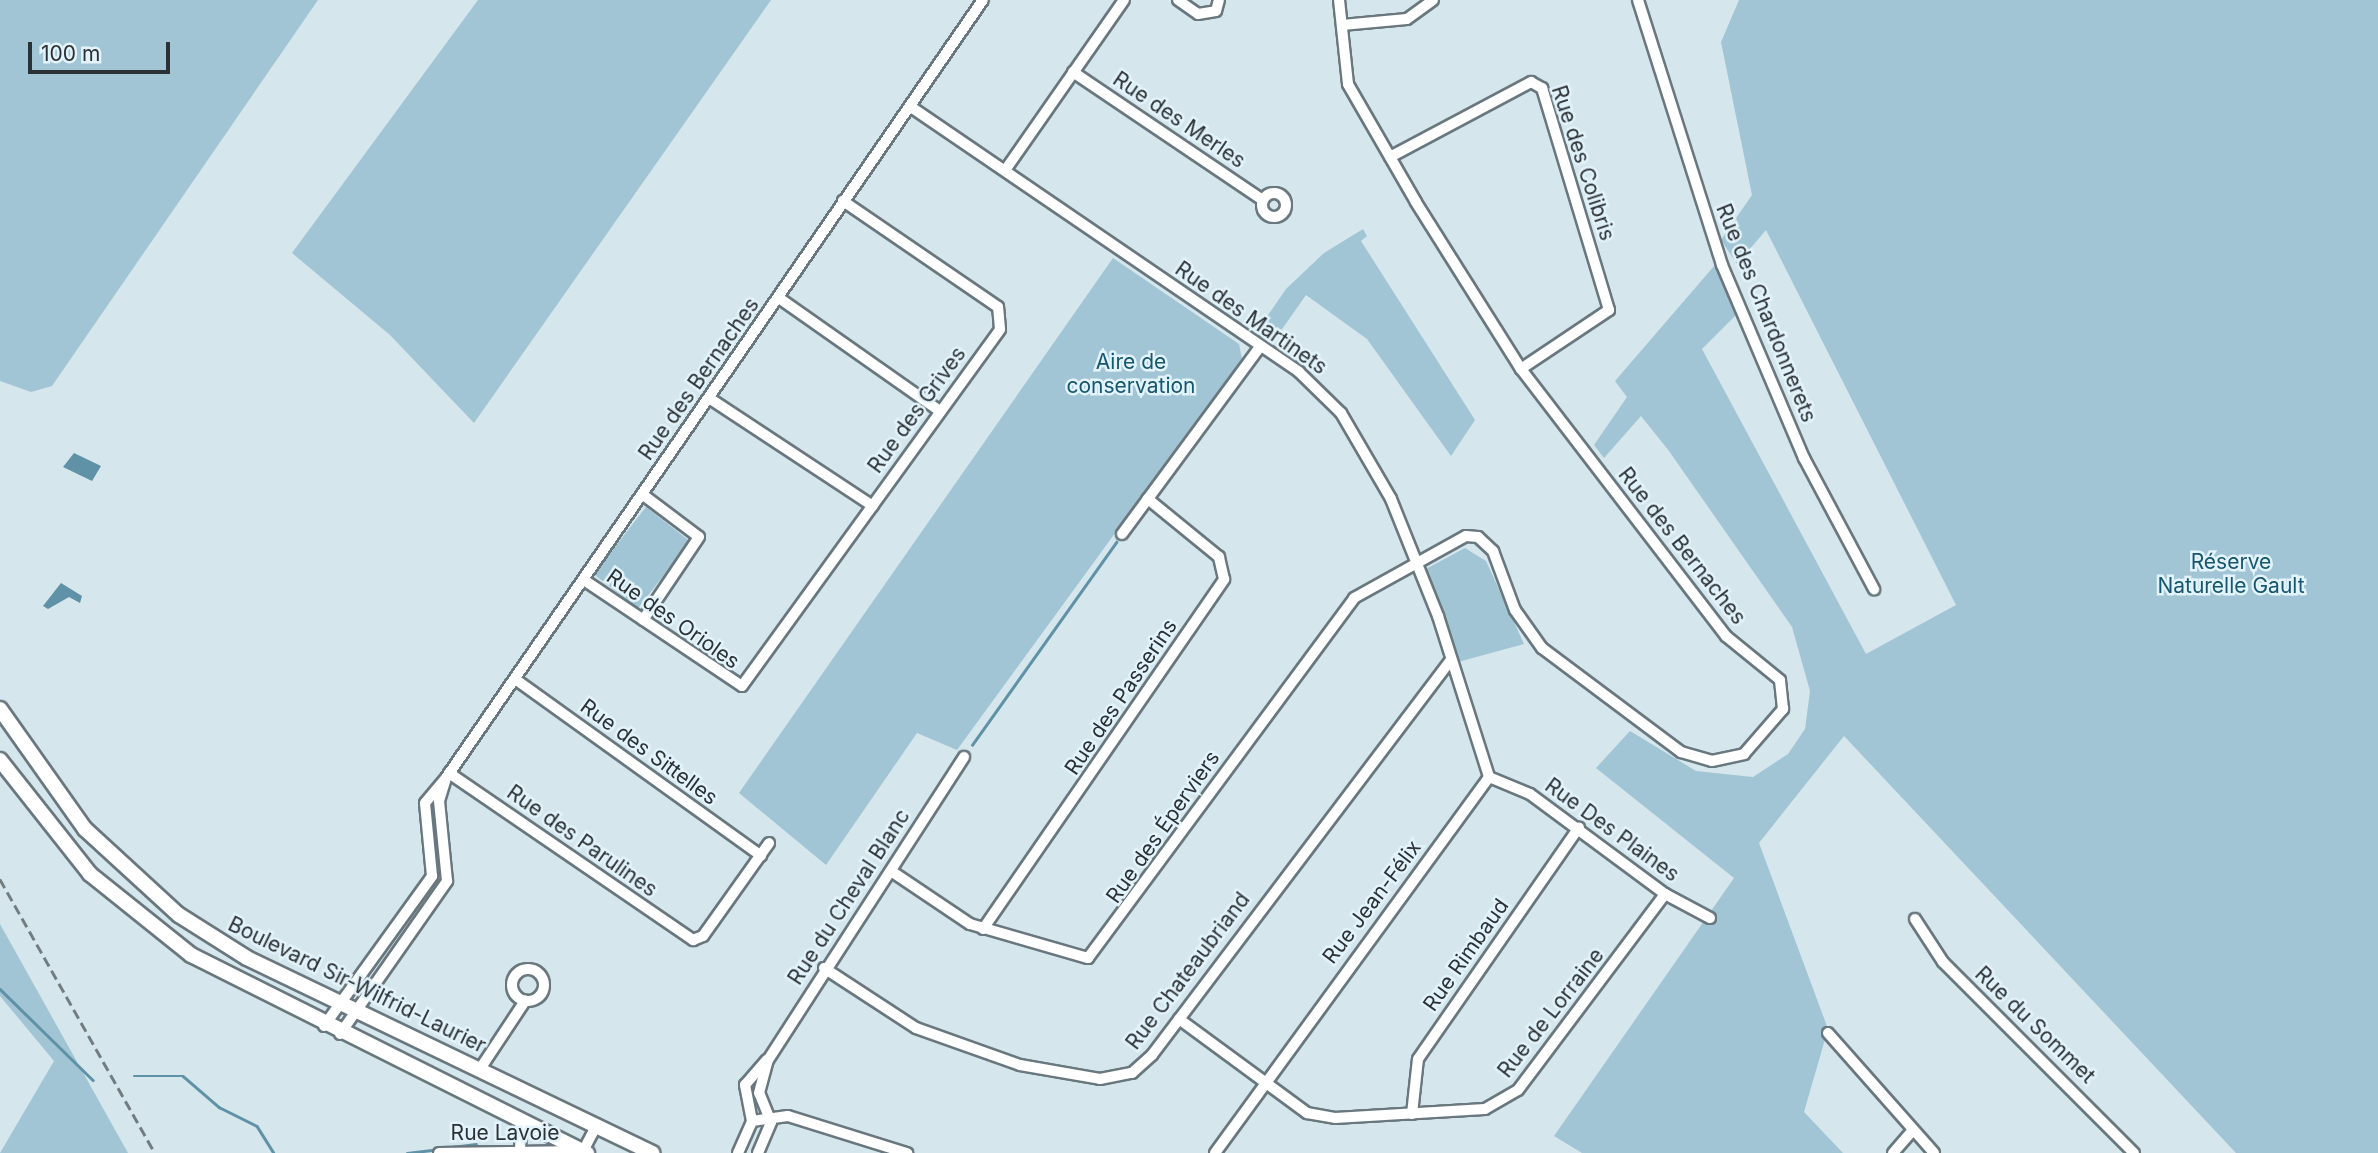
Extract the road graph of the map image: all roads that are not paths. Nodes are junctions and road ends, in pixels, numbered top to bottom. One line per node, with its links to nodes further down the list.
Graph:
1 (983, 0): 10 (street, Rue des Bernaches)
2 (1124, 0): 9 (street)
3 (1178, 0): 4 (street)
4 (1220, 0)
5 (1339, 0): 8 (street, Rue des Bernaches)
6 (1433, 0): 8 (street)
7 (1638, 0): 26 (street, Rue des Chardonnerets)
8 (1342, 25): 11 (street, Rue des Bernaches)
9 (1073, 72): 12 (street); 13 (street, Rue des Merles)
10 (911, 107): 12 (street, Rue des Martinets); 14 (street, Rue des Bernaches)
11 (1390, 157): 17 (street, Rue des Bernaches); 17 (street, Rue des Colibris)
12 (1006, 169): 16 (street, Rue des Martinets)
13 (1263, 200)
14 (843, 201): 15 (street, Rue des Bernaches); 19 (street, Rue des Grives)
15 (779, 298): 18 (street, Rue des Bernaches); 19 (street)
16 (1259, 348): 21 (street); 24 (street, Rue des Martinets)
17 (1521, 369): 24 (street, Rue des Bernaches)
18 (709, 398): 20 (street, Rue des Bernaches); 22 (street)
19 (940, 411): 22 (street, Rue des Grives)
20 (642, 494): 25 (street, Rue des Bernaches); 27 (street)
21 (1148, 499): 23 (street); 45 (street, Rue des Passerins)
22 (873, 506): 30 (street, Rue des Grives)
23 (1122, 534)
24 (1414, 560): 28 (street, Rue des Martinets); 45 (street, Rue des Éperviers)
25 (584, 580): 27 (street, Rue des Orioles); 29 (street, Rue des Bernaches)
26 (1874, 589)
27 (643, 620): 30 (street, Rue des Orioles)
28 (1451, 659): 35 (street); 50 (street, Rue Chateaubriand)
29 (515, 679): 34 (street, Rue des Bernaches); 38 (street, Rue des Sittelles)
30 (742, 686)
31 (0, 709): 48 (main road, Boulevard Sir-Wilfrid-Laurier)
32 (964, 757): 39 (street, Rue du Cheval Blanc)
33 (0, 760): 51 (main road)
34 (447, 776): 38 (street, Rue des Parulines); 40 (street, Rue des Bernaches); 42 (street, Rue des Bernaches)
35 (1489, 777): 36 (street, Rue Des Plaines); 56 (street, Rue Jean-Félix)
36 (1579, 827): 41 (street, Rue Des Plaines); 57 (street, Rue Rimbaud)
37 (769, 843): 38 (street)
38 (761, 856)
39 (891, 870): 45 (street, Rue des Éperviers); 46 (street, Rue du Cheval Blanc)
40 (423, 888): 42 (street); 48 (street, Rue des Bernaches)
41 (1665, 894): 43 (street, Rue Des Plaines); 57 (street, Rue de Lorraine)
42 (436, 897): 49 (street, Rue des Bernaches)
43 (1710, 918)
44 (1915, 919): 73 (street, Rue du Sommet)
45 (983, 929)
46 (824, 968): 50 (street, Rue Chateaubriand); 54 (street, Rue du Cheval Blanc)
47 (525, 1001): 55 (street)
48 (341, 1003): 49 (main road, Boulevard Sir-Wilfrid-Laurier); 51 (street, Rue des Bernaches)
49 (356, 1010): 53 (street, Rue des Bernaches); 55 (main road, Boulevard Sir-Wilfrid-Laurier)
50 (1179, 1019): 56 (street, Rue de Lorraine)
51 (324, 1026): 53 (main road)
52 (1828, 1033): 62 (street)
53 (340, 1034): 59 (main road)
54 (768, 1059): 58 (street, Rue du Cheval Blanc); 60 (street, Rue du Cheval Blanc)
55 (481, 1069): 61 (main road, Boulevard Sir-Wilfrid-Laurier)
56 (1262, 1083): 57 (street, Rue de Lorraine); 70 (street, Rue Jean-Félix)
57 (1412, 1114)
58 (771, 1116): 60 (street); 68 (street); 69 (street)
59 (521, 1120): 63 (street); 64 (main road)
60 (752, 1121): 67 (street)
61 (597, 1125): 64 (street, Rue Lavoie); 66 (main road, Boulevard Sir-Wilfrid-Laurier)
62 (1913, 1130): 71 (street); 72 (street)
63 (520, 1152): 64 (street, Rue Lavoie); 65 (street, Rue Lavoie)
64 (585, 1152)
65 (439, 1153)
66 (653, 1153)
67 (738, 1153)
68 (758, 1153)
69 (907, 1153)
70 (1215, 1153)
71 (1893, 1153)
72 (1934, 1153)
73 (2134, 1153)

